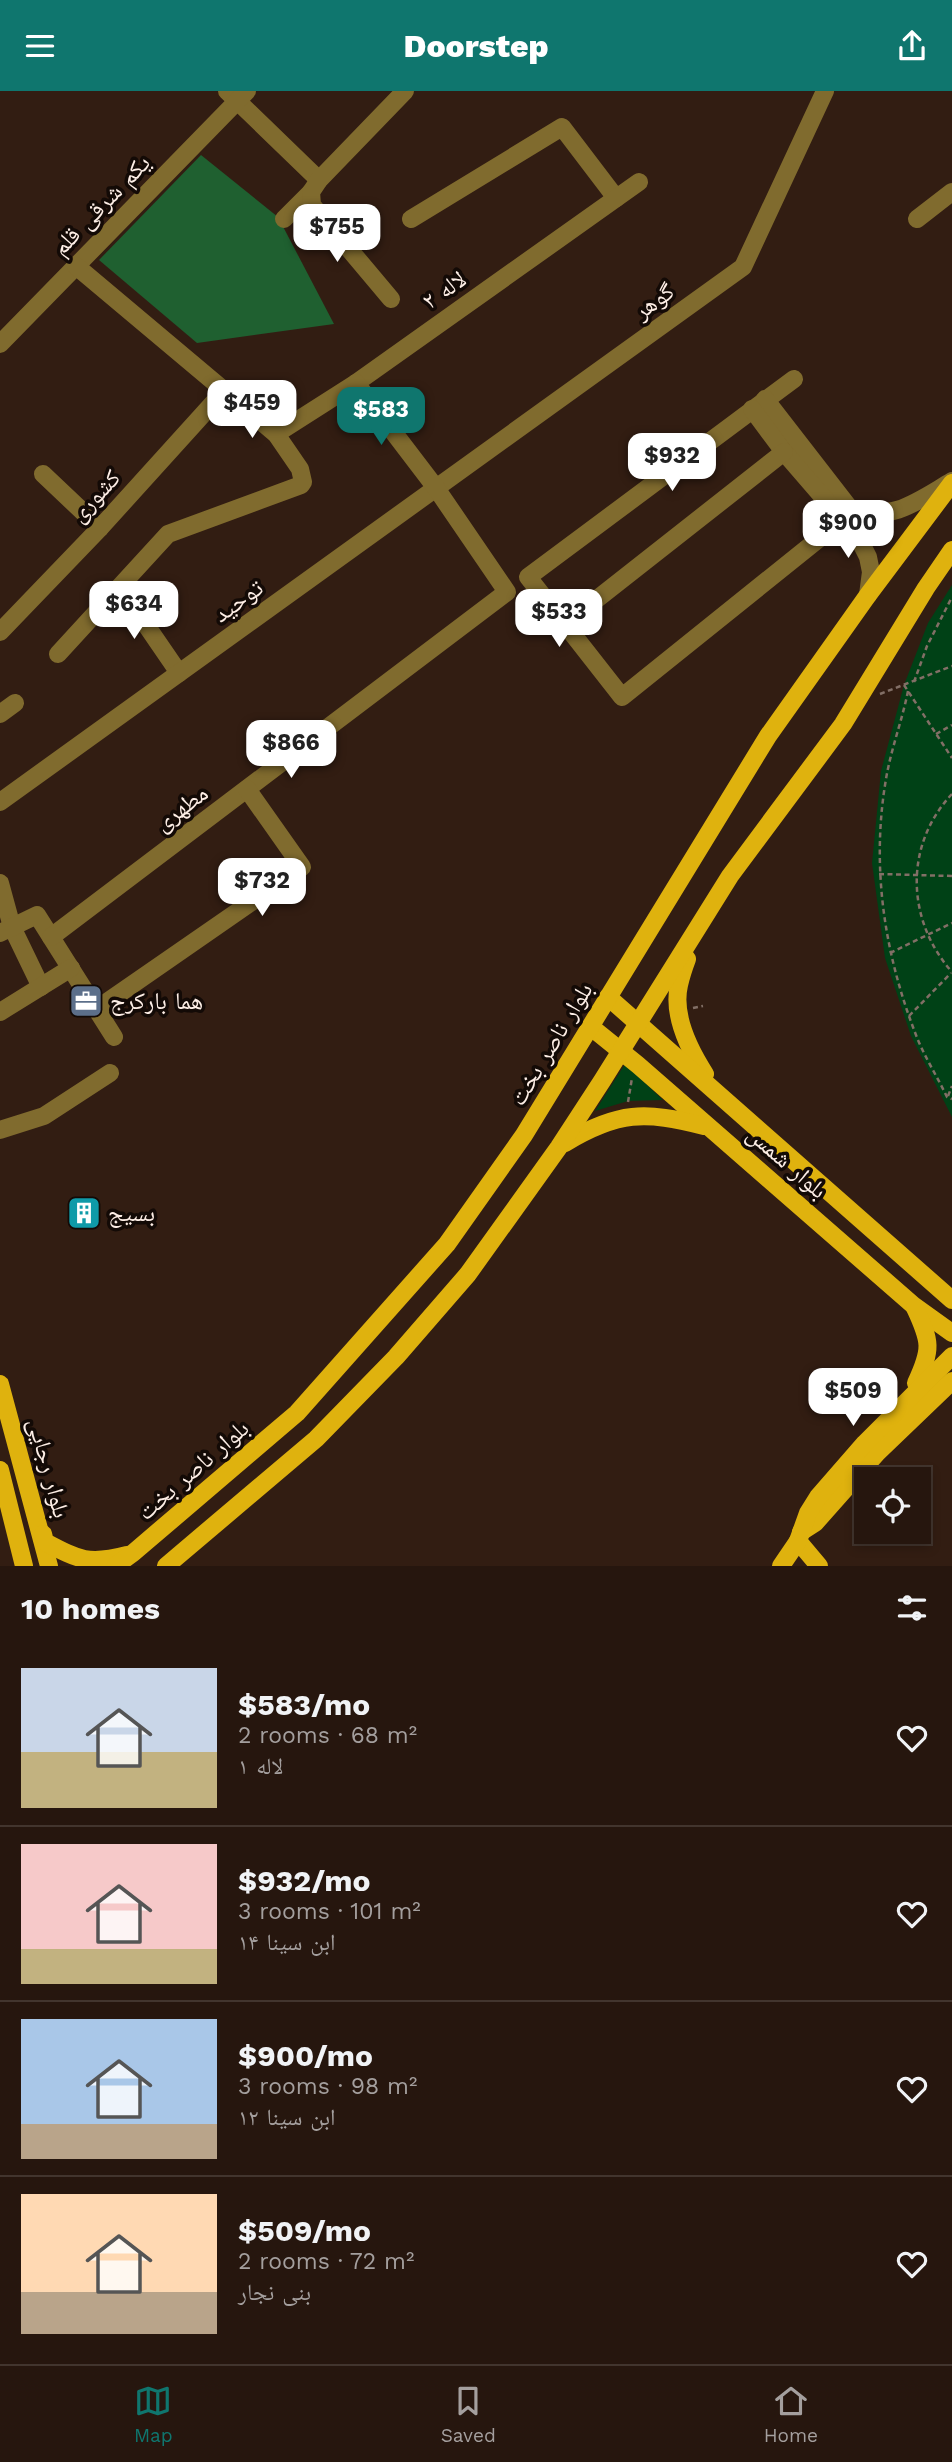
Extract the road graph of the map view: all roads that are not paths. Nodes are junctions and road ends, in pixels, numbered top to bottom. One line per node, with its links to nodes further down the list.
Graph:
1 (405, 91): 5 (street)
2 (825, 91): 22 (street, گوهر)
3 (237, 94): 5 (street); 11 (street, یکم شرقی قلم)
4 (639, 182): 7 (street, لاله ۲)
5 (314, 192): 8 (street); 12 (street)
6 (952, 192): 10 (street)
7 (616, 198): 9 (street); 15 (street, لاله ۲)
8 (284, 219)
9 (411, 219)
10 (917, 219)
11 (76, 266): 13 (street, یکم شرقی قلم); 16 (street)
12 (391, 299)
13 (0, 344)
14 (793, 379): 17 (street)
15 (356, 383): 18 (street, لاله ۲); 22 (street)
16 (224, 391): 18 (street); 24 (street, کشوری)
17 (759, 404): 19 (street); 23 (street); 28 (street)
18 (275, 434): 26 (street)
19 (784, 452): 23 (street); 28 (street)
20 (43, 474): 24 (street)
21 (952, 482): 23 (street); 27 (main road, بلوار ناصر بخت)
22 (436, 488): 31 (street, توحید); 34 (street, مطهری)
23 (846, 515): 27 (street); 28 (street)
24 (100, 528): 29 (street, کشوری)
25 (952, 551): 38 (main road)
26 (120, 587): 30 (street); 31 (street)
27 (868, 595): 42 (main road, بلوار ناصر بخت)
28 (564, 625)
29 (0, 632)
30 (58, 653)
31 (179, 673): 35 (street, توحید)
32 (15, 703): 33 (street)
33 (0, 714)
34 (247, 789): 39 (street, مطهری); 43 (street)
35 (0, 802)
36 (0, 883): 37 (street)
37 (6, 930): 39 (street); 41 (street)
38 (696, 932): 45 (main road); 50 (main road)
39 (51, 937): 40 (street)
40 (71, 968): 41 (street); 43 (street)
41 (41, 987): 44 (street)
42 (608, 997): 45 (main road, بلوار شمس); 46 (main road, بلوار ناصر بخت)
43 (97, 1009): 47 (street)
44 (0, 1012)
45 (639, 1024): 48 (main road); 50 (main road, بلوار شمس)
46 (591, 1027): 48 (main road, بلوار شمس); 68 (main road, بلوار ناصر بخت)
47 (114, 1037)
48 (621, 1051): 51 (main road, بلوار شمس); 53 (main road)
49 (110, 1073): 52 (street)
50 (716, 1091): 54 (main road, بلوار شمس)
51 (709, 1127): 53 (main road); 57 (main road, بلوار شمس)
52 (0, 1130)
53 (559, 1147): 72 (main road)
54 (934, 1284): 55 (main road); 56 (main road, بلوار شمس)
55 (952, 1290)
56 (952, 1300)
57 (913, 1305): 58 (main road, بلوار شمس); 63 (main road)
58 (952, 1333)
59 (952, 1356): 63 (main road)
60 (952, 1381): 64 (main road)
61 (0, 1384): 66 (main road, بلوار رجایی)
62 (952, 1391): 64 (main road)
63 (912, 1394): 67 (main road)
64 (928, 1403): 67 (main road)
65 (0, 1470): 69 (main road, بلوار رجایی)
66 (40, 1527): 68 (main road); 70 (main road, بلوار رجایی)
67 (800, 1536): 73 (main road); 74 (main road)
68 (133, 1553): 71 (main road, بلوار ناصر بخت)
69 (22, 1563)
70 (49, 1566)
71 (115, 1566)
72 (166, 1566)
73 (781, 1566)
74 (819, 1566)

